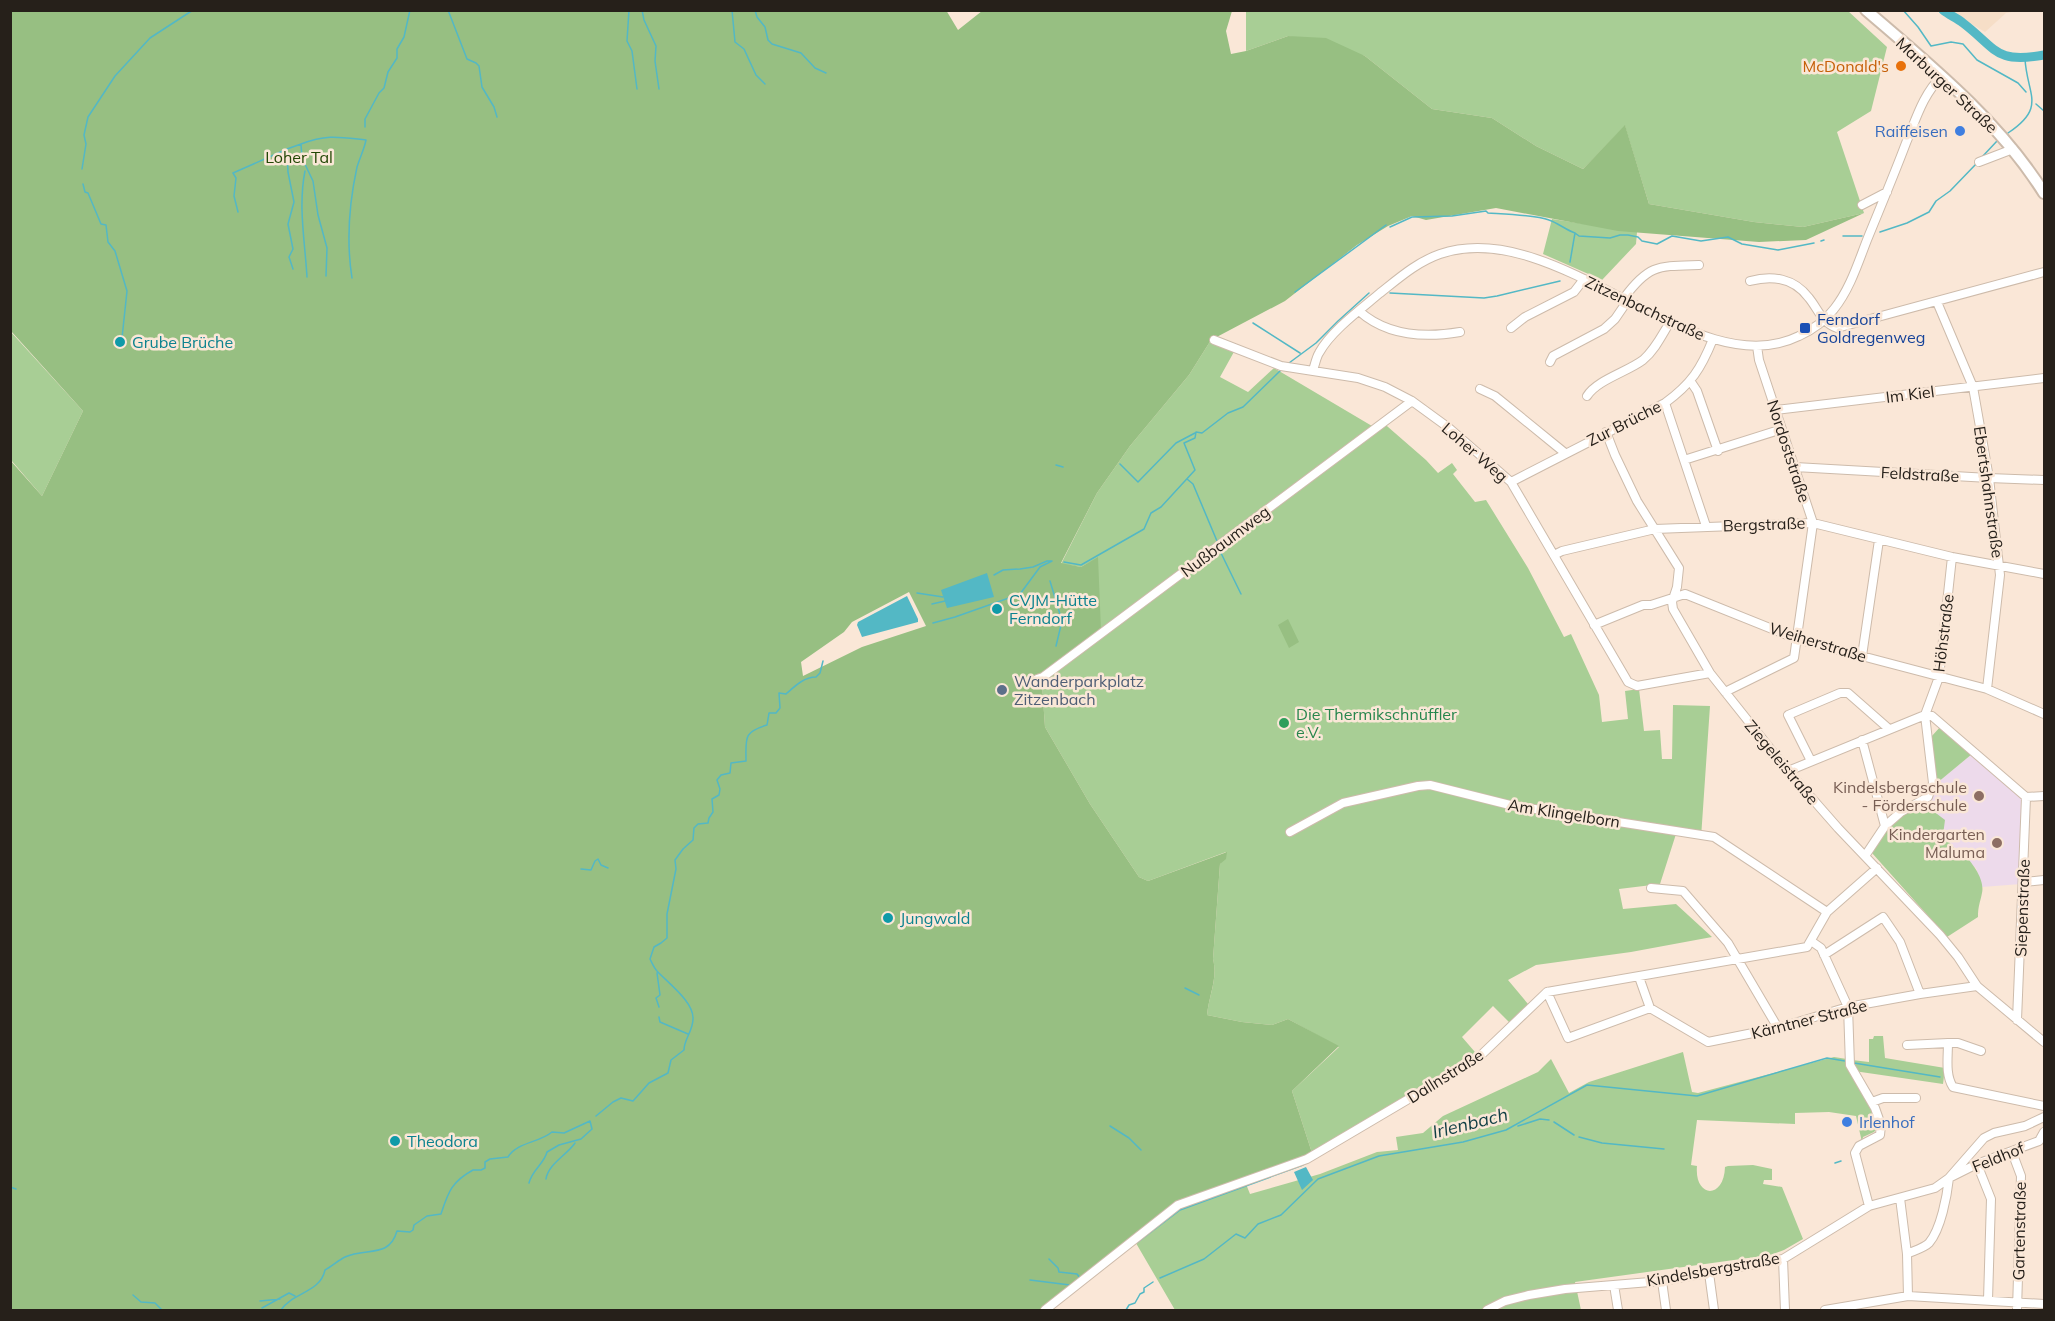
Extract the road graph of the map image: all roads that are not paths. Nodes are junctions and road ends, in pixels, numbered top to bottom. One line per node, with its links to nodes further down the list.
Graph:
1 (1866, 10): 2 (main road, Marburger Straße)
2 (1942, 76): 3 (main road, Marburger Straße); 5 (street, Zitzenbachstraße)
3 (2013, 149): 4 (street); 6 (main road, Marburger Straße)
4 (1979, 162)
5 (1887, 192): 7 (street); 15 (street, Zitzenbachstraße)
6 (2044, 193)
7 (1862, 205)
8 (1699, 265): 12 (street)
9 (2044, 272): 13 (street)
10 (1584, 279): 12 (street, Zitzenbachstraße); 14 (street, Zitzenbachstraße); 17 (street)
11 (1750, 281): 15 (street)
12 (1626, 299): 16 (street, Zitzenbachstraße); 22 (street)
13 (1937, 302): 15 (street); 26 (street, Ebertshahnstraße)
14 (1359, 311): 18 (street); 23 (street, Zitzenbachstraße)
15 (1824, 320): 21 (street, Zitzenbachstraße)
16 (1670, 322): 19 (street, Zitzenbachstraße); 28 (street)
17 (1511, 328)
18 (1460, 332)
19 (1713, 339): 21 (street, Zitzenbachstraße); 25 (street, Zur Brüche)
20 (1214, 340): 23 (street, Loher Weg)
21 (1757, 346): 31 (street, Nordoststraße)
22 (1550, 362)
23 (1313, 370): 29 (street, Loher Weg)
24 (2044, 378): 26 (street, Im Kiel)
25 (1691, 382): 30 (street, Zur Brüche); 34 (street)
26 (1973, 387): 31 (street, Im Kiel); 38 (street, Ebertshahnstraße)
27 (1480, 389): 35 (street)
28 (1587, 396)
29 (1412, 401): 40 (street, Loher Weg); 55 (street, Nußbaumweg)
30 (1665, 403): 33 (street, Zur Brüche); 36 (street)
31 (1776, 410): 32 (street, Nordoststraße)
32 (1782, 429): 34 (street); 37 (street, Nordoststraße)
33 (1606, 432): 35 (street, Zur Brüche); 43 (street, Ziegeleistraße)
34 (1718, 451): 36 (street)
35 (1565, 453): 40 (street, Zur Brüche)
36 (1684, 460): 42 (street)
37 (1795, 467): 38 (street, Feldstraße); 41 (street, Nordoststraße)
38 (1989, 478): 39 (street, Feldstraße); 47 (street, Ebertshahnstraße)
39 (2044, 480)
40 (1511, 482): 45 (street, Loher Weg)
41 (1813, 523): 42 (street, Bergstraße); 44 (street, Bergstraße); 51 (street, Nordoststraße)
42 (1706, 526): 43 (street, Bergstraße)
43 (1655, 529): 45 (street, Bergstraße); 49 (street, Ziegeleistraße)
44 (1879, 540): 46 (street, Bergstraße); 52 (street)
45 (1554, 555): 50 (street, Loher Weg)
46 (1952, 557): 47 (street, Bergstraße); 54 (street, Höhstraße)
47 (2000, 567): 48 (street, Bergstraße); 56 (street, Ebertshahnstraße)
48 (2044, 574)
49 (1674, 598): 50 (street, Weiherstraße); 51 (street, Weiherstraße); 53 (street, Ziegeleistraße)
50 (1594, 625): 53 (street, Loher Weg)
51 (1797, 639): 52 (street, Weiherstraße); 57 (street, Nordoststraße)
52 (1862, 656): 54 (street, Weiherstraße)
53 (1710, 673): 57 (street, Ziegeleistraße)
54 (1939, 677): 56 (street, Weiherstraße); 59 (street, Höhstraße)
55 (1037, 679)
56 (1987, 689): 58 (street, Weiherstraße)
57 (1725, 692): 63 (street, Ziegeleistraße)
58 (2044, 714)
59 (1925, 715): 60 (street); 65 (street); 66 (street, Höhstraße)
60 (1889, 729): 61 (street); 62 (street)
61 (1862, 740): 62 (street); 66 (street)
62 (1811, 761): 63 (street)
63 (1788, 771): 68 (street, Ziegeleistraße)
64 (2044, 796): 65 (street)
65 (2026, 797): 71 (street, Siepenstraße)
66 (1885, 826): 68 (street, Höhstraße)
67 (1290, 832): 73 (street, Am Klingelborn)
68 (1865, 856): 69 (street, Ziegeleistraße)
69 (1877, 868): 73 (street); 78 (street, Ziegeleistraße)
70 (2044, 880): 71 (street)
71 (2024, 882): 83 (street, Siepenstraße)
72 (1651, 888): 76 (street)
73 (1827, 912): 74 (street)
74 (1811, 941): 75 (street); 76 (street)
75 (1824, 955): 80 (street); 81 (street)
76 (1739, 959): 77 (street); 84 (street)
77 (1639, 977): 79 (street); 82 (street)
78 (1977, 986): 80 (street, Kärntner Straße); 83 (street, Ziegeleistraße)
79 (1547, 992): 82 (street); 108 (street, Dallnstraße)
80 (1920, 994): 81 (street, Kärntner Straße)
81 (1848, 1007): 84 (street, Kärntner Straße); 90 (street)
82 (1650, 1008): 84 (street, Kärntner Straße)
83 (2018, 1020): 85 (street, Ziegeleistraße)
84 (1778, 1028)
85 (2044, 1042)
86 (1948, 1043): 87 (street); 88 (street); 91 (street)
87 (1907, 1046)
88 (1981, 1051)
89 (1916, 1098): 90 (street)
90 (1872, 1102): 98 (street)
91 (2044, 1106)
92 (2044, 1117): 96 (street, Kindelsbergstraße)
93 (2044, 1132): 94 (street, Feldhof)
94 (2012, 1152): 95 (street, Feldhof); 107 (street, Gartenstraße)
95 (1977, 1164): 96 (street, Feldhof); 105 (street)
96 (1948, 1178): 97 (street, Kindelsbergstraße); 99 (street)
97 (1900, 1198): 98 (street, Kindelsbergstraße); 99 (street)
98 (1869, 1206): 100 (street, Kindelsbergstraße)
99 (1907, 1254): 104 (street)
100 (1783, 1259): 101 (street, Kindelsbergstraße); 113 (street)
101 (1709, 1273): 102 (street, Kindelsbergstraße); 112 (street)
102 (1662, 1281): 103 (street, Kindelsbergstraße); 111 (street)
103 (1614, 1286): 109 (street, Kindelsbergstraße); 110 (street)
104 (1908, 1296): 105 (street); 114 (street)
105 (1988, 1300): 107 (street)
106 (2044, 1304): 107 (street)
107 (2017, 1306)
108 (1045, 1311)
109 (1487, 1311)
110 (1618, 1311)
111 (1666, 1311)
112 (1714, 1311)
113 (1785, 1311)
114 (1825, 1311)

